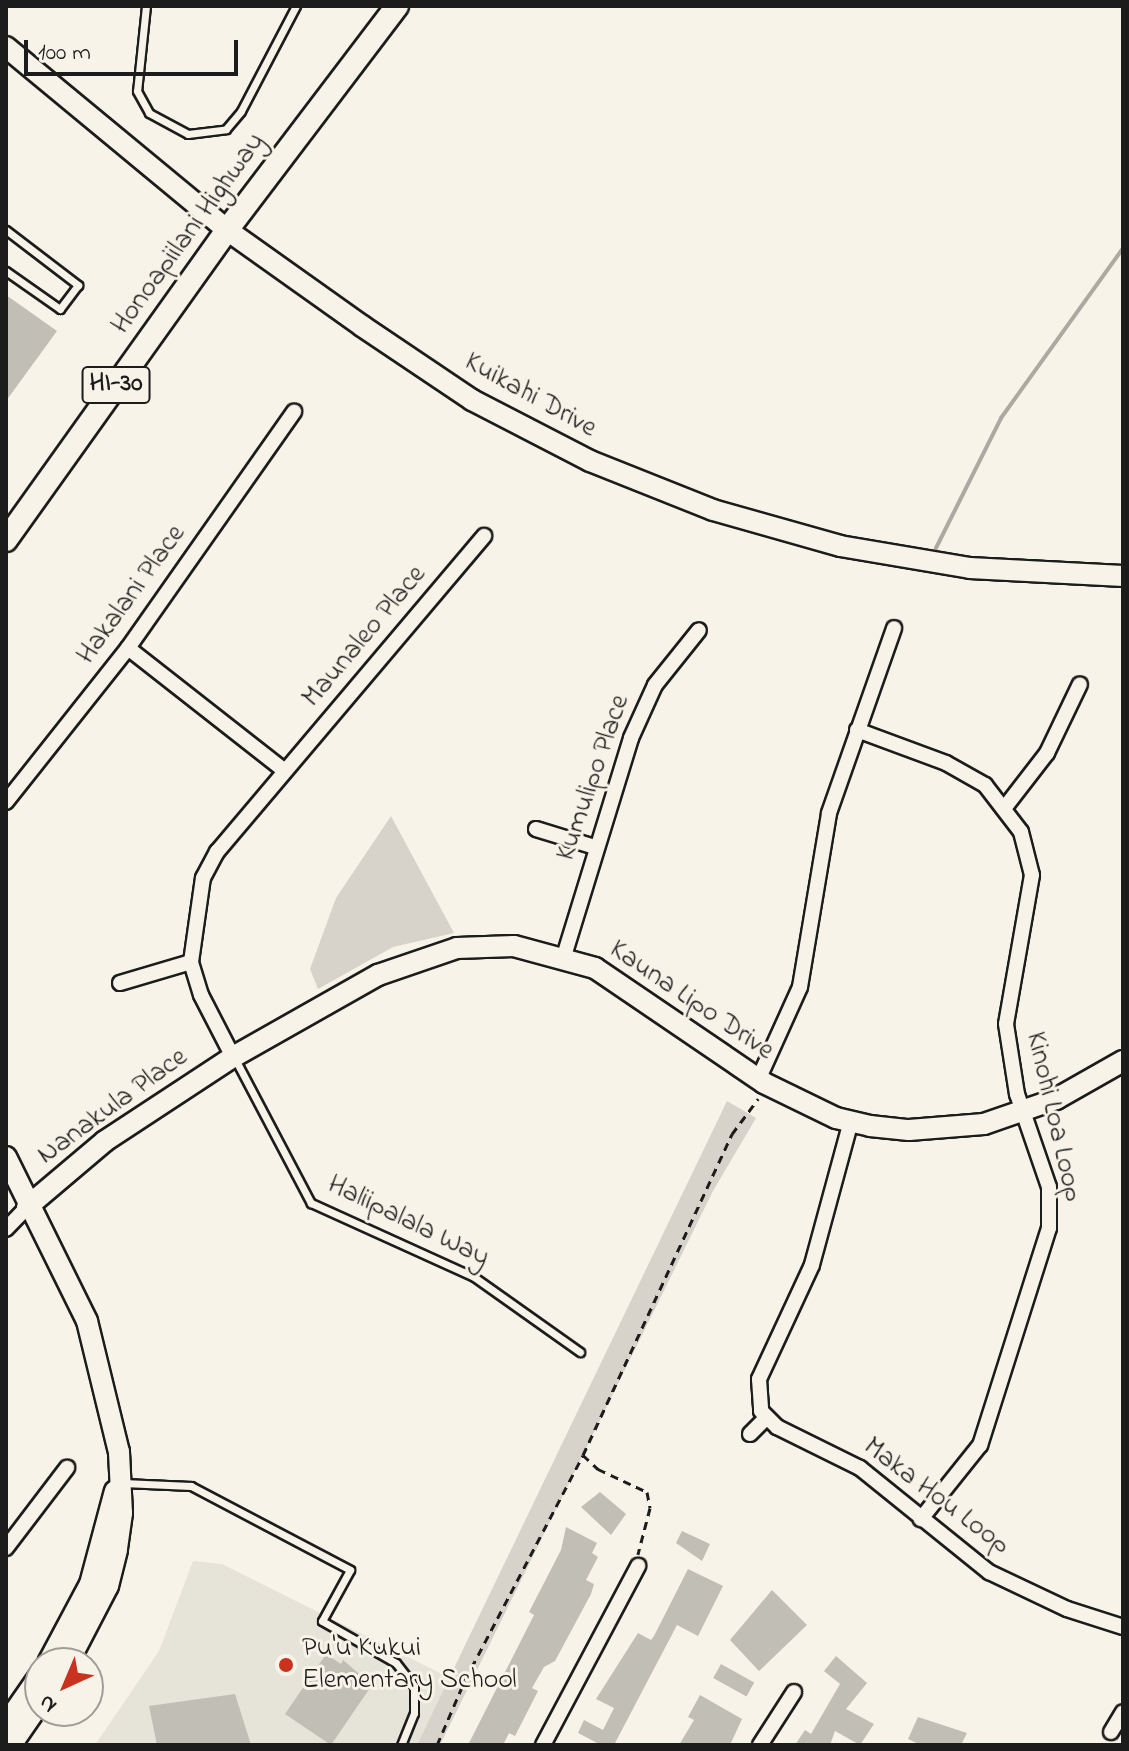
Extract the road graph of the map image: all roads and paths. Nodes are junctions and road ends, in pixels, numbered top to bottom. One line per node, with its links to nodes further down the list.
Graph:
1 (146, 6): 2 (lane)
2 (296, 6)
3 (397, 6): 6 (main road, Honoapiilani Highway / HI-30)
4 (6, 47): 6 (street, Kuikahi Drive)
5 (6, 230): 7 (lane)
6 (227, 230): 10 (main road, Honoapiilani Highway / HI-30); 11 (street, Kuikahi Drive)
7 (6, 271)
8 (294, 412): 14 (street, Hakalani Place)
9 (484, 536): 17 (street, Maunaleo Place)
10 (6, 540)
11 (1123, 576)
12 (894, 628): 16 (street)
13 (699, 630): 21 (street, Kumulipo Place)
14 (128, 648): 17 (street); 18 (street, Hakalani Place)
15 (1080, 684): 19 (street)
16 (857, 730): 19 (street, Kinohi Loa Loop); 27 (street)
17 (285, 771): 23 (street, Maunaleo Place)
18 (6, 802)
19 (1006, 806): 28 (street, Kinohi Loa Loop)
20 (536, 829): 21 (street)
21 (595, 847): 22 (street, Kumulipo Place)
22 (564, 956): 25 (street, Kauna Lipo Drive); 27 (street, Kauna Lipo Drive)
23 (191, 962): 24 (street); 25 (street)
24 (120, 983)
25 (233, 1057): 32 (street, Nanakula Place); 34 (lane, Haliipalala Way)
26 (1123, 1061): 28 (street, Kauna Lipo Drive)
27 (762, 1083): 29 (street, Kauna Lipo Drive); 37 (path)
28 (1023, 1112): 29 (street, Kauna Lipo Drive); 40 (street, Kinohi Loa Loop)
29 (851, 1121): 35 (street)
30 (6, 1157): 32 (street)
31 (6, 1197): 32 (street)
32 (27, 1207): 33 (street); 39 (street)
33 (6, 1229)
34 (580, 1352)
35 (766, 1418): 36 (street); 40 (street, Maka Hou Loop)
36 (750, 1434)
37 (583, 1455): 42 (path); 54 (path)
38 (67, 1468): 41 (street)
39 (118, 1483): 44 (street); 45 (street); 53 (lane)
40 (921, 1519): 43 (street, Maka Hou Loop)
41 (6, 1548)
42 (638, 1566): 55 (street)
43 (1123, 1627)
44 (57, 1647)
45 (76, 1647)
46 (794, 1692): 56 (street)
47 (24, 1698): 49 (street)
48 (1123, 1712): 51 (street)
49 (6, 1724)
50 (24, 1726): 52 (street)
51 (1111, 1732)
52 (11, 1745)
53 (401, 1745)
54 (437, 1745)
55 (543, 1745)
56 (760, 1745)

